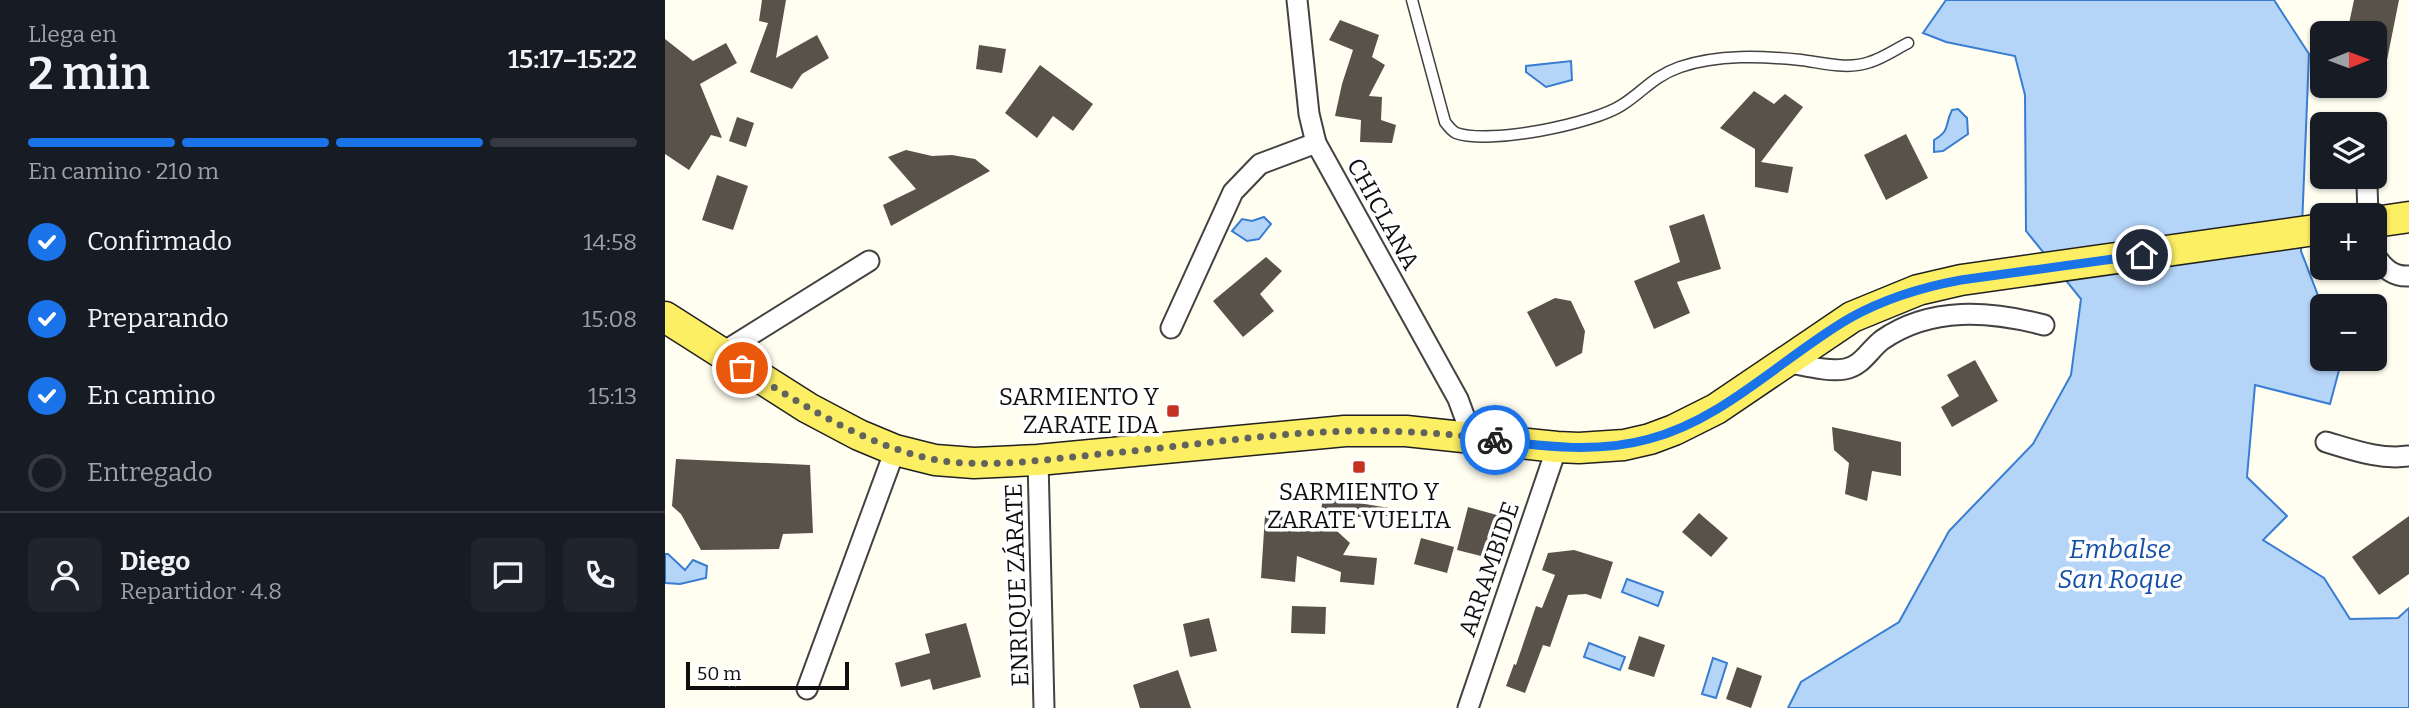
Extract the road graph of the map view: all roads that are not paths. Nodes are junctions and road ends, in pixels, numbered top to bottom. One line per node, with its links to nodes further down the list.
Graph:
1 (1297, 0): 4 (street, CHICLANA)
2 (1412, 0): 3 (lane)
3 (1908, 43)
4 (1317, 143): 11 (street); 14 (street, CHICLANA)
5 (2310, 231): 13 (main road)
6 (869, 261): 12 (street)
7 (2387, 270): 8 (street)
8 (2409, 276)
9 (2044, 325): 13 (street)
10 (667, 326): 12 (main road)
11 (1171, 328)
12 (720, 354): 17 (main road)
13 (1786, 362): 16 (main road)
14 (1472, 437): 16 (main road); 19 (main road)
15 (2326, 442): 18 (street)
16 (1557, 447): 22 (street, ARRAMBIDE)
17 (895, 450): 19 (main road); 20 (street)
18 (2409, 456)
19 (1038, 460): 21 (street, ENRIQUE ZÁRATE)
20 (807, 688)
21 (1044, 708)
22 (1468, 708)

